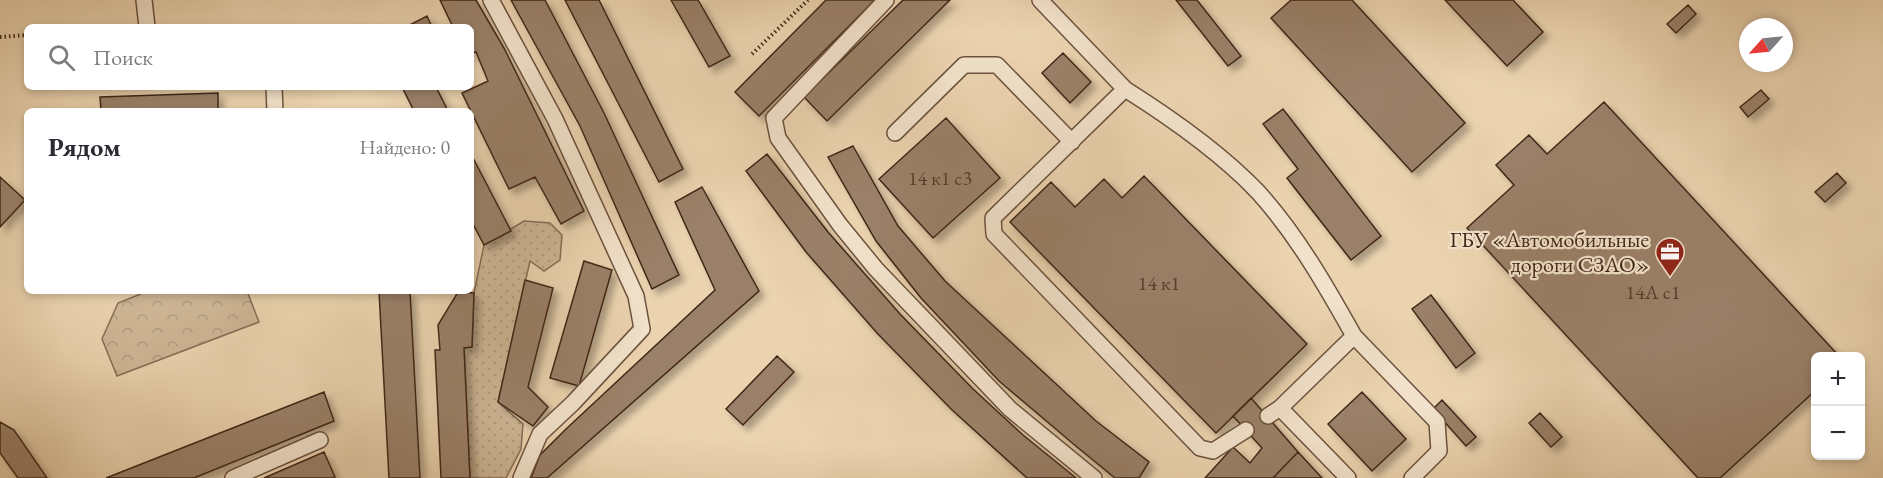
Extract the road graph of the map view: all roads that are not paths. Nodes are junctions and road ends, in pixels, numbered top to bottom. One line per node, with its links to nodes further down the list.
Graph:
1 (144, 0): 5 (lane)
2 (491, 0): 15 (lane)
3 (886, 0): 16 (lane)
4 (1040, 0): 6 (lane)
5 (147, 24)
6 (1125, 89): 10 (lane); 11 (lane)
7 (274, 90): 8 (lane)
8 (275, 108)
9 (895, 133): 10 (lane)
10 (1072, 142): 12 (lane)
11 (1354, 336): 17 (lane); 18 (lane)
12 (1246, 430)
13 (320, 440): 14 (lane)
14 (233, 478)
15 (521, 478)
16 (1094, 478)
17 (1348, 478)
18 (1412, 478)

